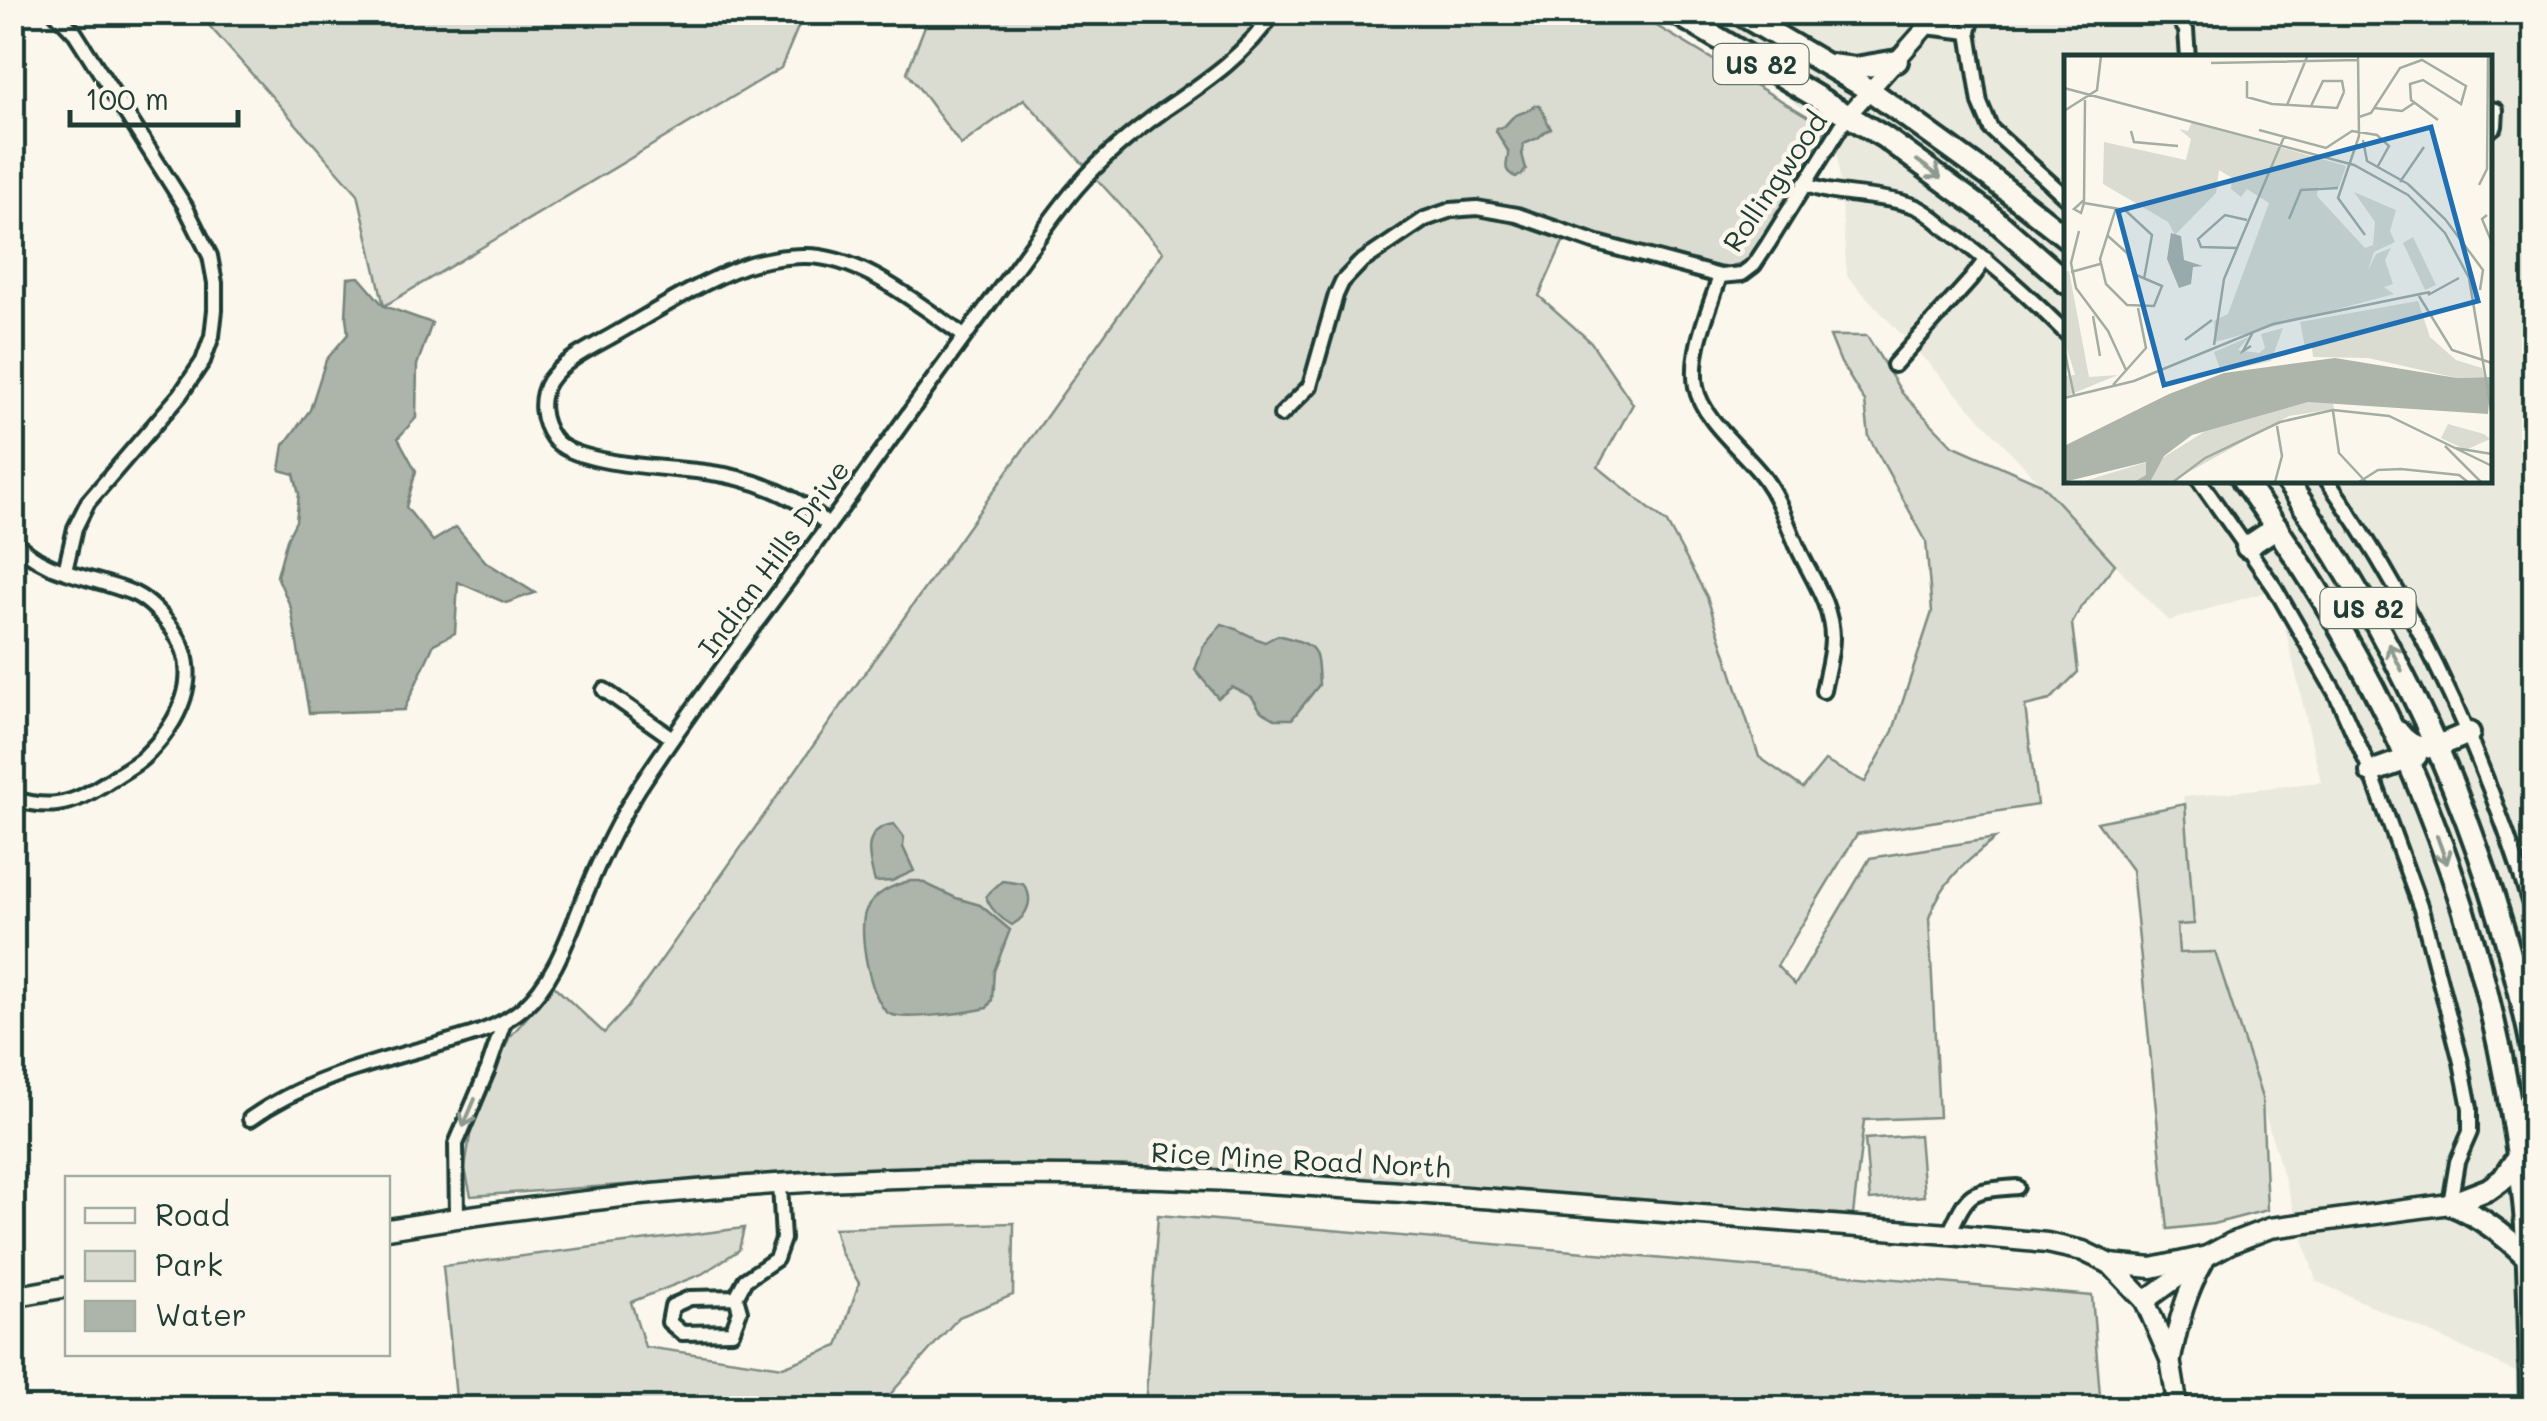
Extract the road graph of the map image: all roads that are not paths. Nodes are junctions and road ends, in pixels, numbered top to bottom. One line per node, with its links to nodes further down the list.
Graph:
1 (55, 12): 33 (street)
2 (1274, 12): 22 (street, Indian Hills Drive)
3 (1674, 12): 14 (highway, US 82)
4 (1737, 12): 12 (highway, US 82)
5 (1936, 12): 8 (street)
6 (1974, 12): 9 (street)
7 (2174, 12): 10 (street)
8 (1926, 28): 9 (street); 11 (street)
9 (1970, 32): 16 (street)
10 (2188, 55)
11 (1898, 61): 12 (highway); 13 (street)
12 (1823, 64): 13 (highway, US 82)
13 (1871, 91): 14 (street); 17 (highway, US 82)
14 (1848, 116): 15 (street, Rollingwood); 20 (highway, US 82, one-way to 20)
15 (1804, 184): 18 (street); 19 (street, Rollingwood)
16 (2064, 193)
17 (2064, 236)
18 (1986, 259): 21 (street); 23 (street)
19 (1720, 276): 24 (street); 35 (street, Rollingwood)
20 (2064, 279)
21 (2064, 331)
22 (964, 336): 29 (street, Indian Hills Drive); 29 (street)
23 (1894, 366)
24 (1281, 416)
25 (2200, 482): 32 (street)
26 (2244, 482): 30 (highway, US 82)
27 (2287, 482): 39 (highway, US 82, one-way to 27)
28 (2328, 482): 37 (street)
29 (828, 526): 38 (street, Indian Hills Drive)
30 (2276, 527): 32 (highway); 36 (highway, US 82)
31 (12, 538): 33 (street)
32 (2246, 547): 41 (street)
33 (65, 570): 43 (street)
34 (604, 690): 38 (street)
35 (1823, 691)
36 (2383, 709): 39 (highway); 40 (highway, US 82)
37 (2468, 734): 39 (highway); 44 (street)
38 (672, 738): 45 (street, Indian Hills Drive)
39 (2436, 746): 42 (highway, US 82)
40 (2407, 759): 41 (highway); 42 (highway); 48 (highway, US 82, one-way to 48)
41 (2371, 772): 51 (street)
42 (2456, 794): 46 (highway, US 82)
43 (12, 798)
44 (2534, 918)
45 (504, 1022): 47 (street); 53 (street, Indian Hills Drive, one-way to 53)
46 (2534, 1057)
47 (250, 1119)
48 (2518, 1157): 51 (highway); 54 (highway, US 82)
49 (780, 1184): 53 (main road, Rice Mine Road North); 56 (main road, Rice Mine Road North); 62 (street)
50 (2017, 1187): 56 (street)
51 (2450, 1204): 52 (highway); 57 (main road, Rice Mine Road North)
52 (2473, 1214): 54 (highway); 58 (highway)
53 (458, 1217): 55 (main road, Rice Mine Road North)
54 (2526, 1224): 58 (highway, US 82)
55 (390, 1229)
56 (1950, 1234): 59 (main road, Rice Mine Road North)
57 (2207, 1256): 59 (main road, Rice Mine Road North); 63 (main road, Rice Mine Road North); 64 (main road)
58 (2528, 1258): 66 (highway, US 82)
59 (2110, 1264): 63 (main road)
60 (65, 1288): 61 (main road)
61 (12, 1297)
62 (736, 1298): 62 (street)
63 (2146, 1301): 64 (main road)
64 (2170, 1359): 65 (main road)
65 (2178, 1408)
66 (2530, 1408)

